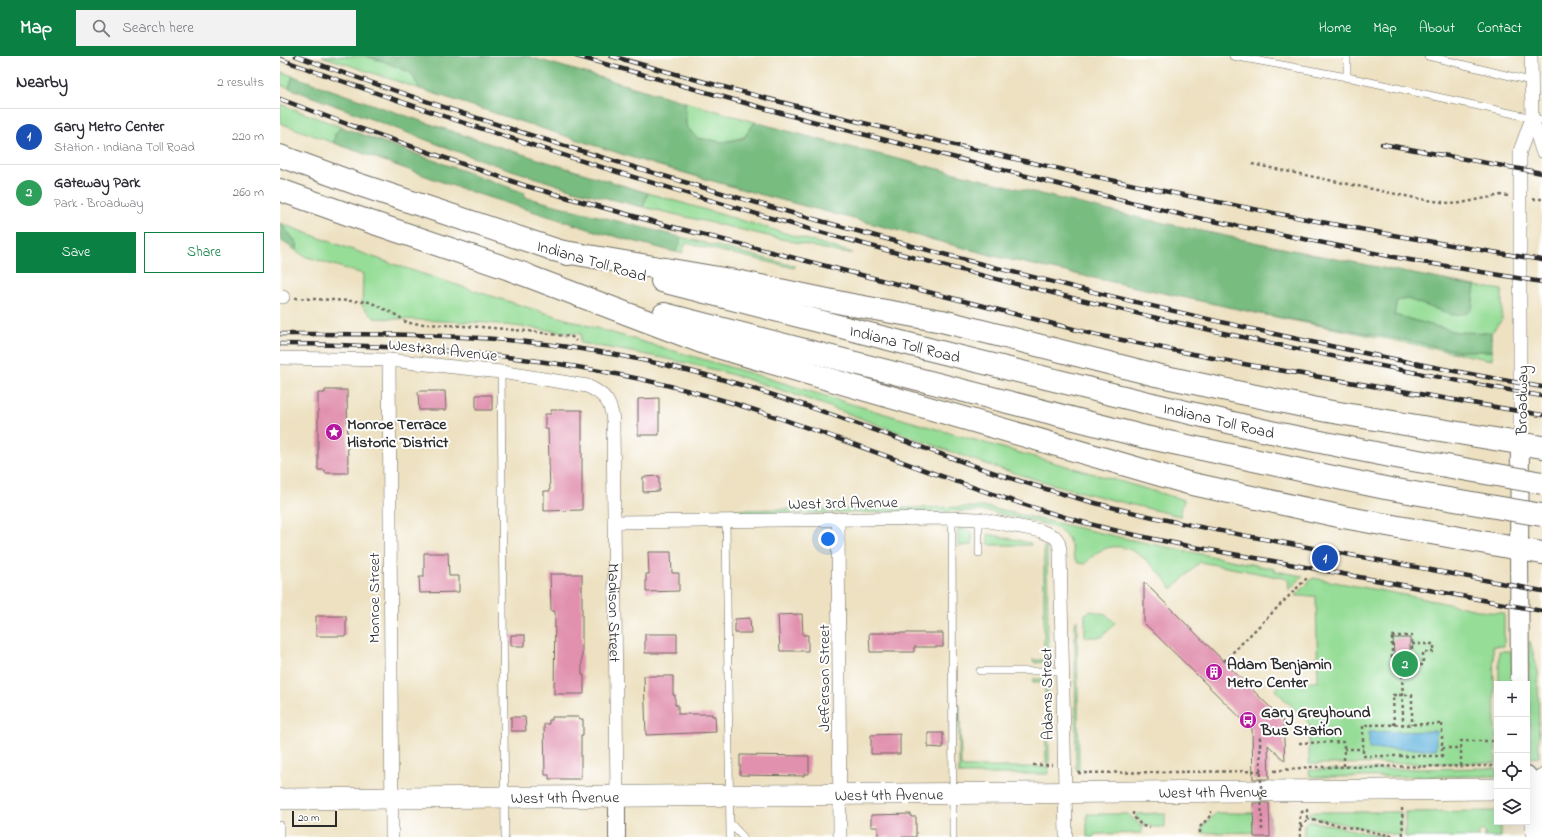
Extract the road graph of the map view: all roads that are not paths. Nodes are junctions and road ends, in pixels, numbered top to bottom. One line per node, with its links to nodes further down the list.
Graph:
1 (1233, 56): 5 (lane)
2 (1347, 56): 5 (lane)
3 (1428, 56): 6 (lane)
4 (1531, 56): 6 (street, Broadway)
5 (1347, 78): 7 (lane)
6 (1531, 81): 7 (street, Broadway)
7 (1537, 119): 8 (street, Broadway); 17 (street, Broadway)
8 (1542, 151)
9 (280, 156): 11 (highway, Indiana Toll Road)
10 (280, 190): 12 (highway, Indiana Toll Road)
11 (553, 250): 17 (highway); 19 (highway, Indiana Toll Road, bridge)
12 (512, 270): 20 (highway, Indiana Toll Road, bridge); 27 (highway)
13 (280, 358): 14 (street, West 3rd Avenue)
14 (389, 360): 15 (street, West 3rd Avenue); 40 (street, Monroe Street)
15 (501, 372): 16 (street, West 3rd Avenue); 41 (lane)
16 (600, 393): 25 (street, Madison Street)
17 (1520, 443): 18 (highway); 27 (main road, Broadway)
18 (1542, 447)
19 (1542, 483)
20 (1542, 515)
21 (952, 518): 22 (street, West 3rd Avenue); 23 (street, West 3rd Avenue); 35 (lane)
22 (838, 519): 24 (street, West 3rd Avenue); 37 (street, Jefferson Street)
23 (979, 519): 26 (street, West 3rd Avenue); 28 (lane)
24 (726, 521): 25 (street, West 3rd Avenue); 39 (lane)
25 (615, 522): 38 (street, Madison Street)
26 (1060, 549): 31 (street, Adams Street)
27 (1519, 549): 29 (highway); 32 (main road, Broadway)
28 (979, 553)
29 (1542, 553)
30 (980, 671): 31 (lane)
31 (1062, 671): 36 (street, Adams Street)
32 (1520, 681)
33 (1535, 784): 54 (main road)
34 (1494, 789): 36 (main road, West 4th Avenue)
35 (952, 794): 36 (main road, West 4th Avenue); 37 (main road, West 4th Avenue); 52 (lane)
36 (1065, 794): 53 (street, Adams Street)
37 (840, 795): 39 (main road, West 4th Avenue); 51 (street, Jefferson Street)
38 (617, 796): 39 (main road, West 4th Avenue); 41 (main road, West 4th Avenue); 48 (street, Madison Street)
39 (730, 796): 43 (lane)
40 (391, 798): 41 (main road, West 4th Avenue); 42 (main road, West 4th Avenue); 46 (street, Monroe Street)
41 (505, 798): 47 (lane)
42 (280, 799)
43 (730, 823): 49 (lane); 50 (lane)
44 (280, 825): 45 (lane)
45 (280, 837)
46 (392, 837)
47 (505, 837)
48 (617, 837)
49 (730, 837)
50 (743, 837)
51 (840, 837)
52 (953, 837)
53 (1066, 837)
54 (1536, 837)

